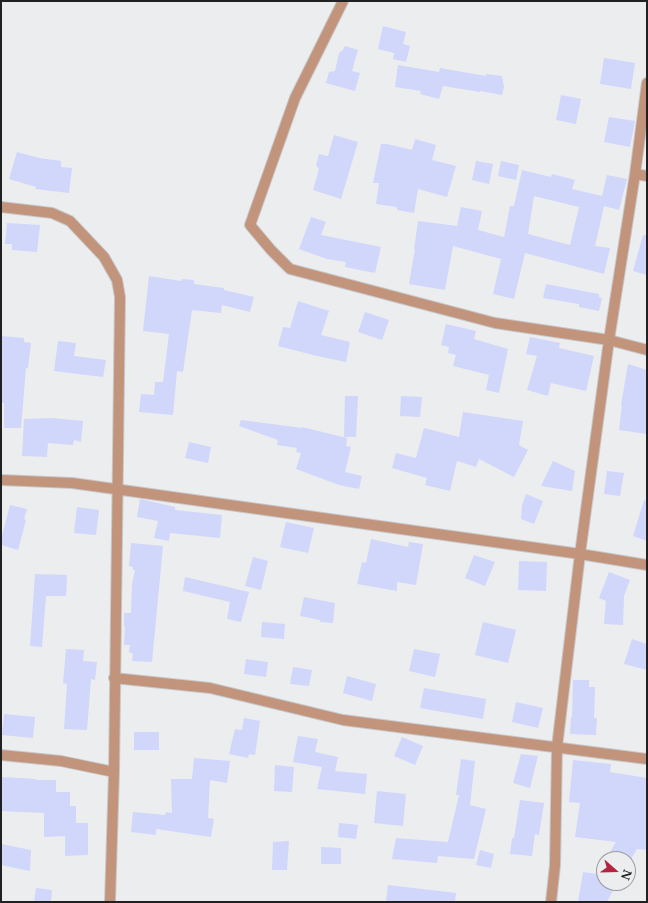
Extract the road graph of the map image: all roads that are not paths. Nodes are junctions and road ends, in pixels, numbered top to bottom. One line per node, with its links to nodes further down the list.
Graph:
1 (343, 1): 6 (street)
2 (647, 83): 3 (street)
3 (635, 174): 4 (street); 6 (street)
4 (647, 176)
5 (1, 207): 9 (street)
6 (608, 340): 7 (street); 10 (street)
7 (647, 350)
8 (1, 480): 9 (street)
9 (117, 489): 10 (street); 12 (street)
10 (580, 554): 11 (street); 13 (street)
11 (647, 565)
12 (114, 678): 13 (street); 16 (street)
13 (557, 747): 15 (street); 18 (street)
14 (1, 755): 16 (street)
15 (647, 759)
16 (114, 772): 17 (street)
17 (110, 902)
18 (551, 902)

